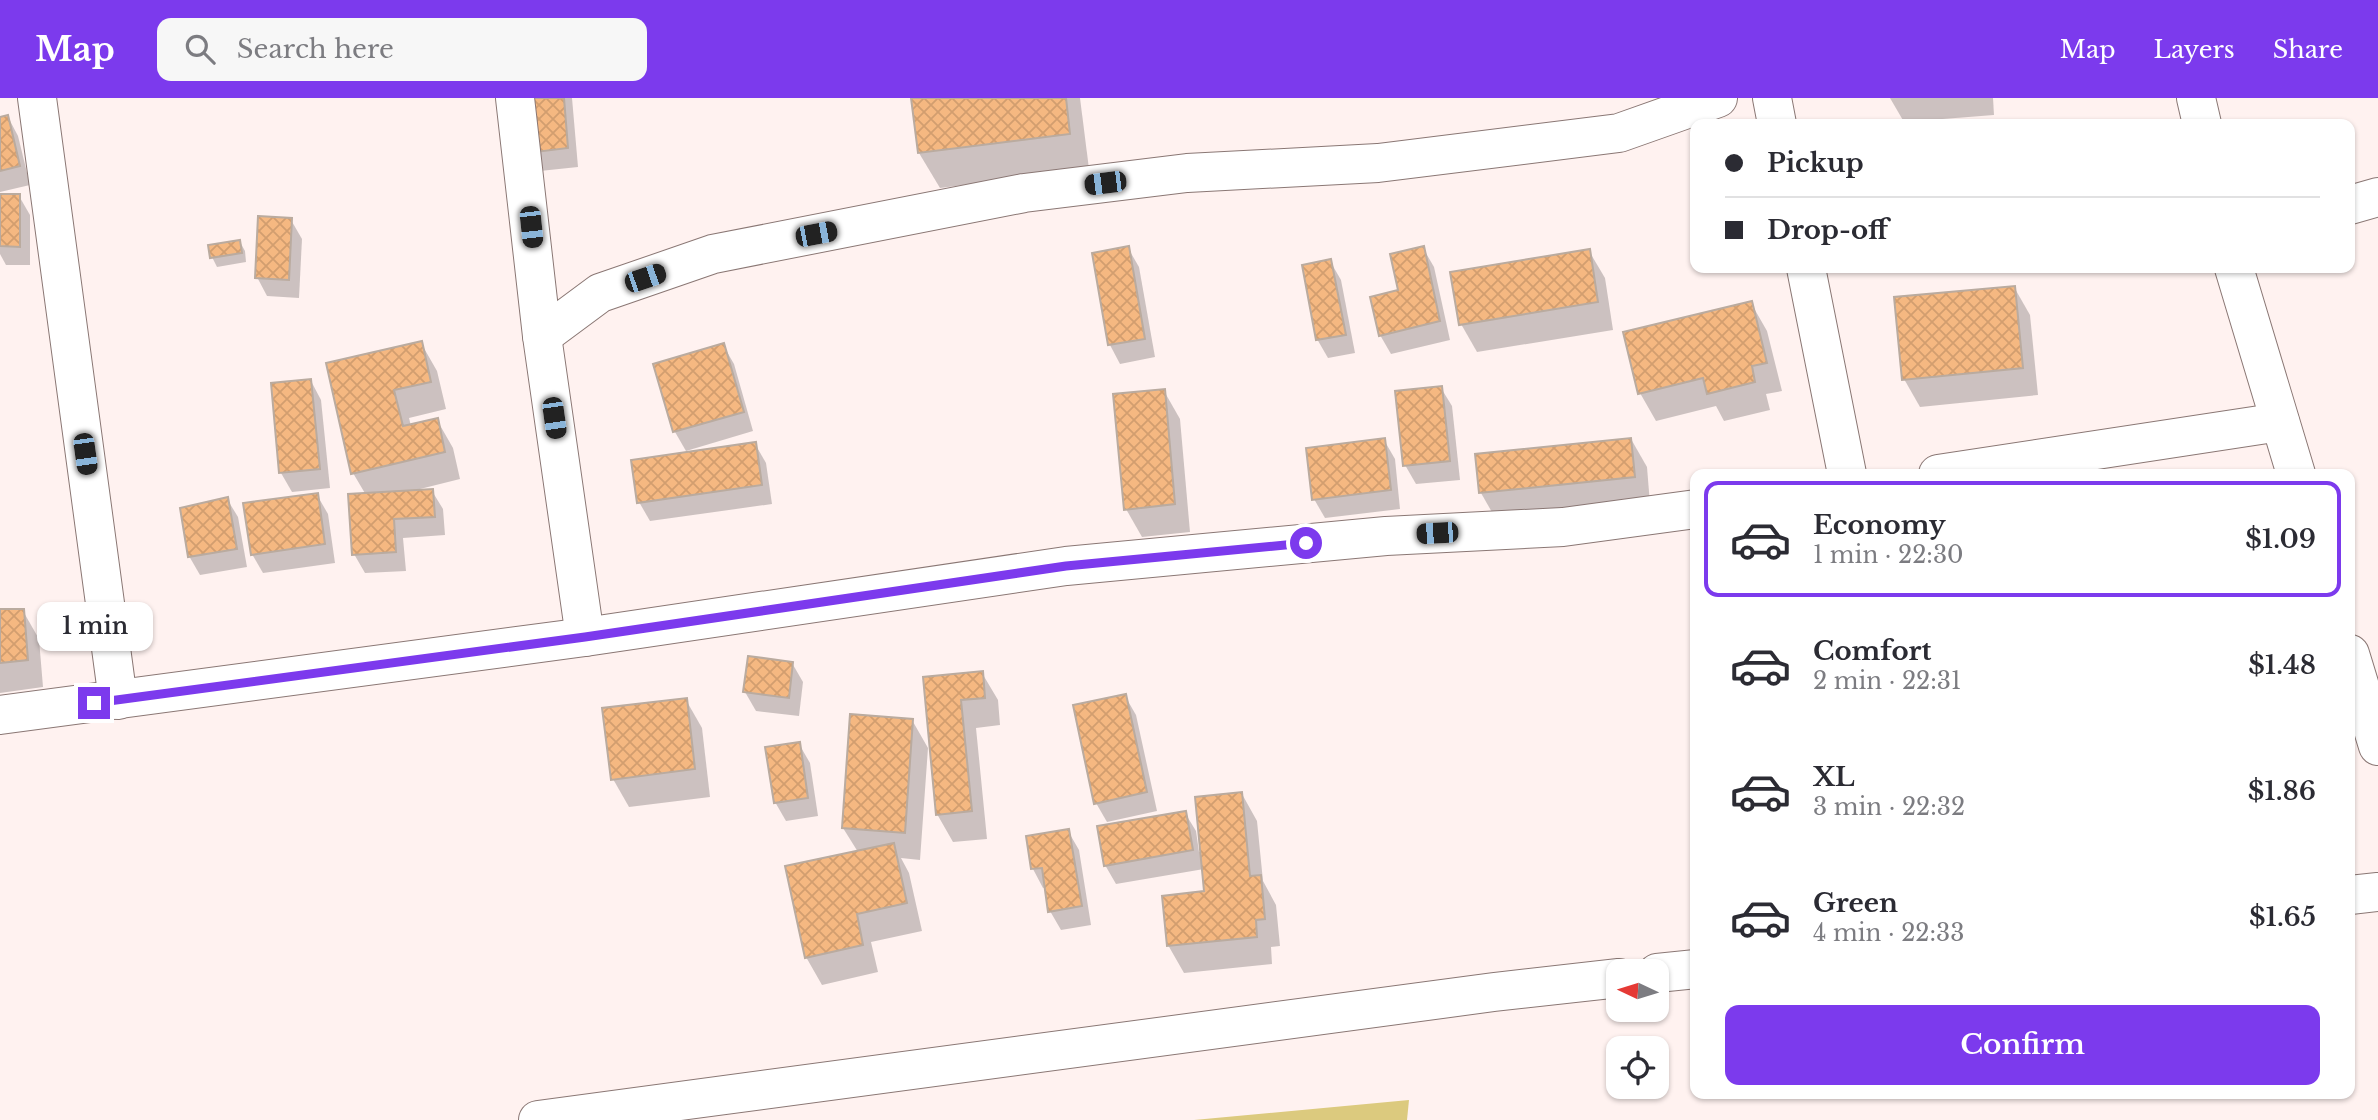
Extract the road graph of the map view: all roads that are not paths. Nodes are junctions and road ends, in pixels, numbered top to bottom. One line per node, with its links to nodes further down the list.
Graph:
1 (37, 98): 20 (street)
2 (515, 98): 12 (street)
3 (1718, 98): 12 (street)
4 (1772, 98): 6 (street)
5 (2196, 98): 7 (street)
6 (1776, 119)
7 (2201, 119)
8 (2378, 197): 9 (street)
9 (2355, 204)
10 (1807, 273): 14 (street)
11 (2235, 273): 13 (street)
12 (542, 336): 18 (street)
13 (2280, 422): 15 (street); 16 (street)
14 (1846, 469)
15 (1971, 469)
16 (2294, 469)
17 (1690, 510): 18 (street)
18 (585, 637): 20 (street)
19 (2355, 670): 22 (street)
20 (118, 700): 21 (street)
21 (0, 715)
22 (2378, 746)
23 (2378, 892): 24 (street)
24 (2355, 894)
25 (1690, 970): 26 (street)
26 (1670, 972)
27 (1606, 979): 28 (street)
28 (687, 1110): 29 (street)
29 (538, 1120)

